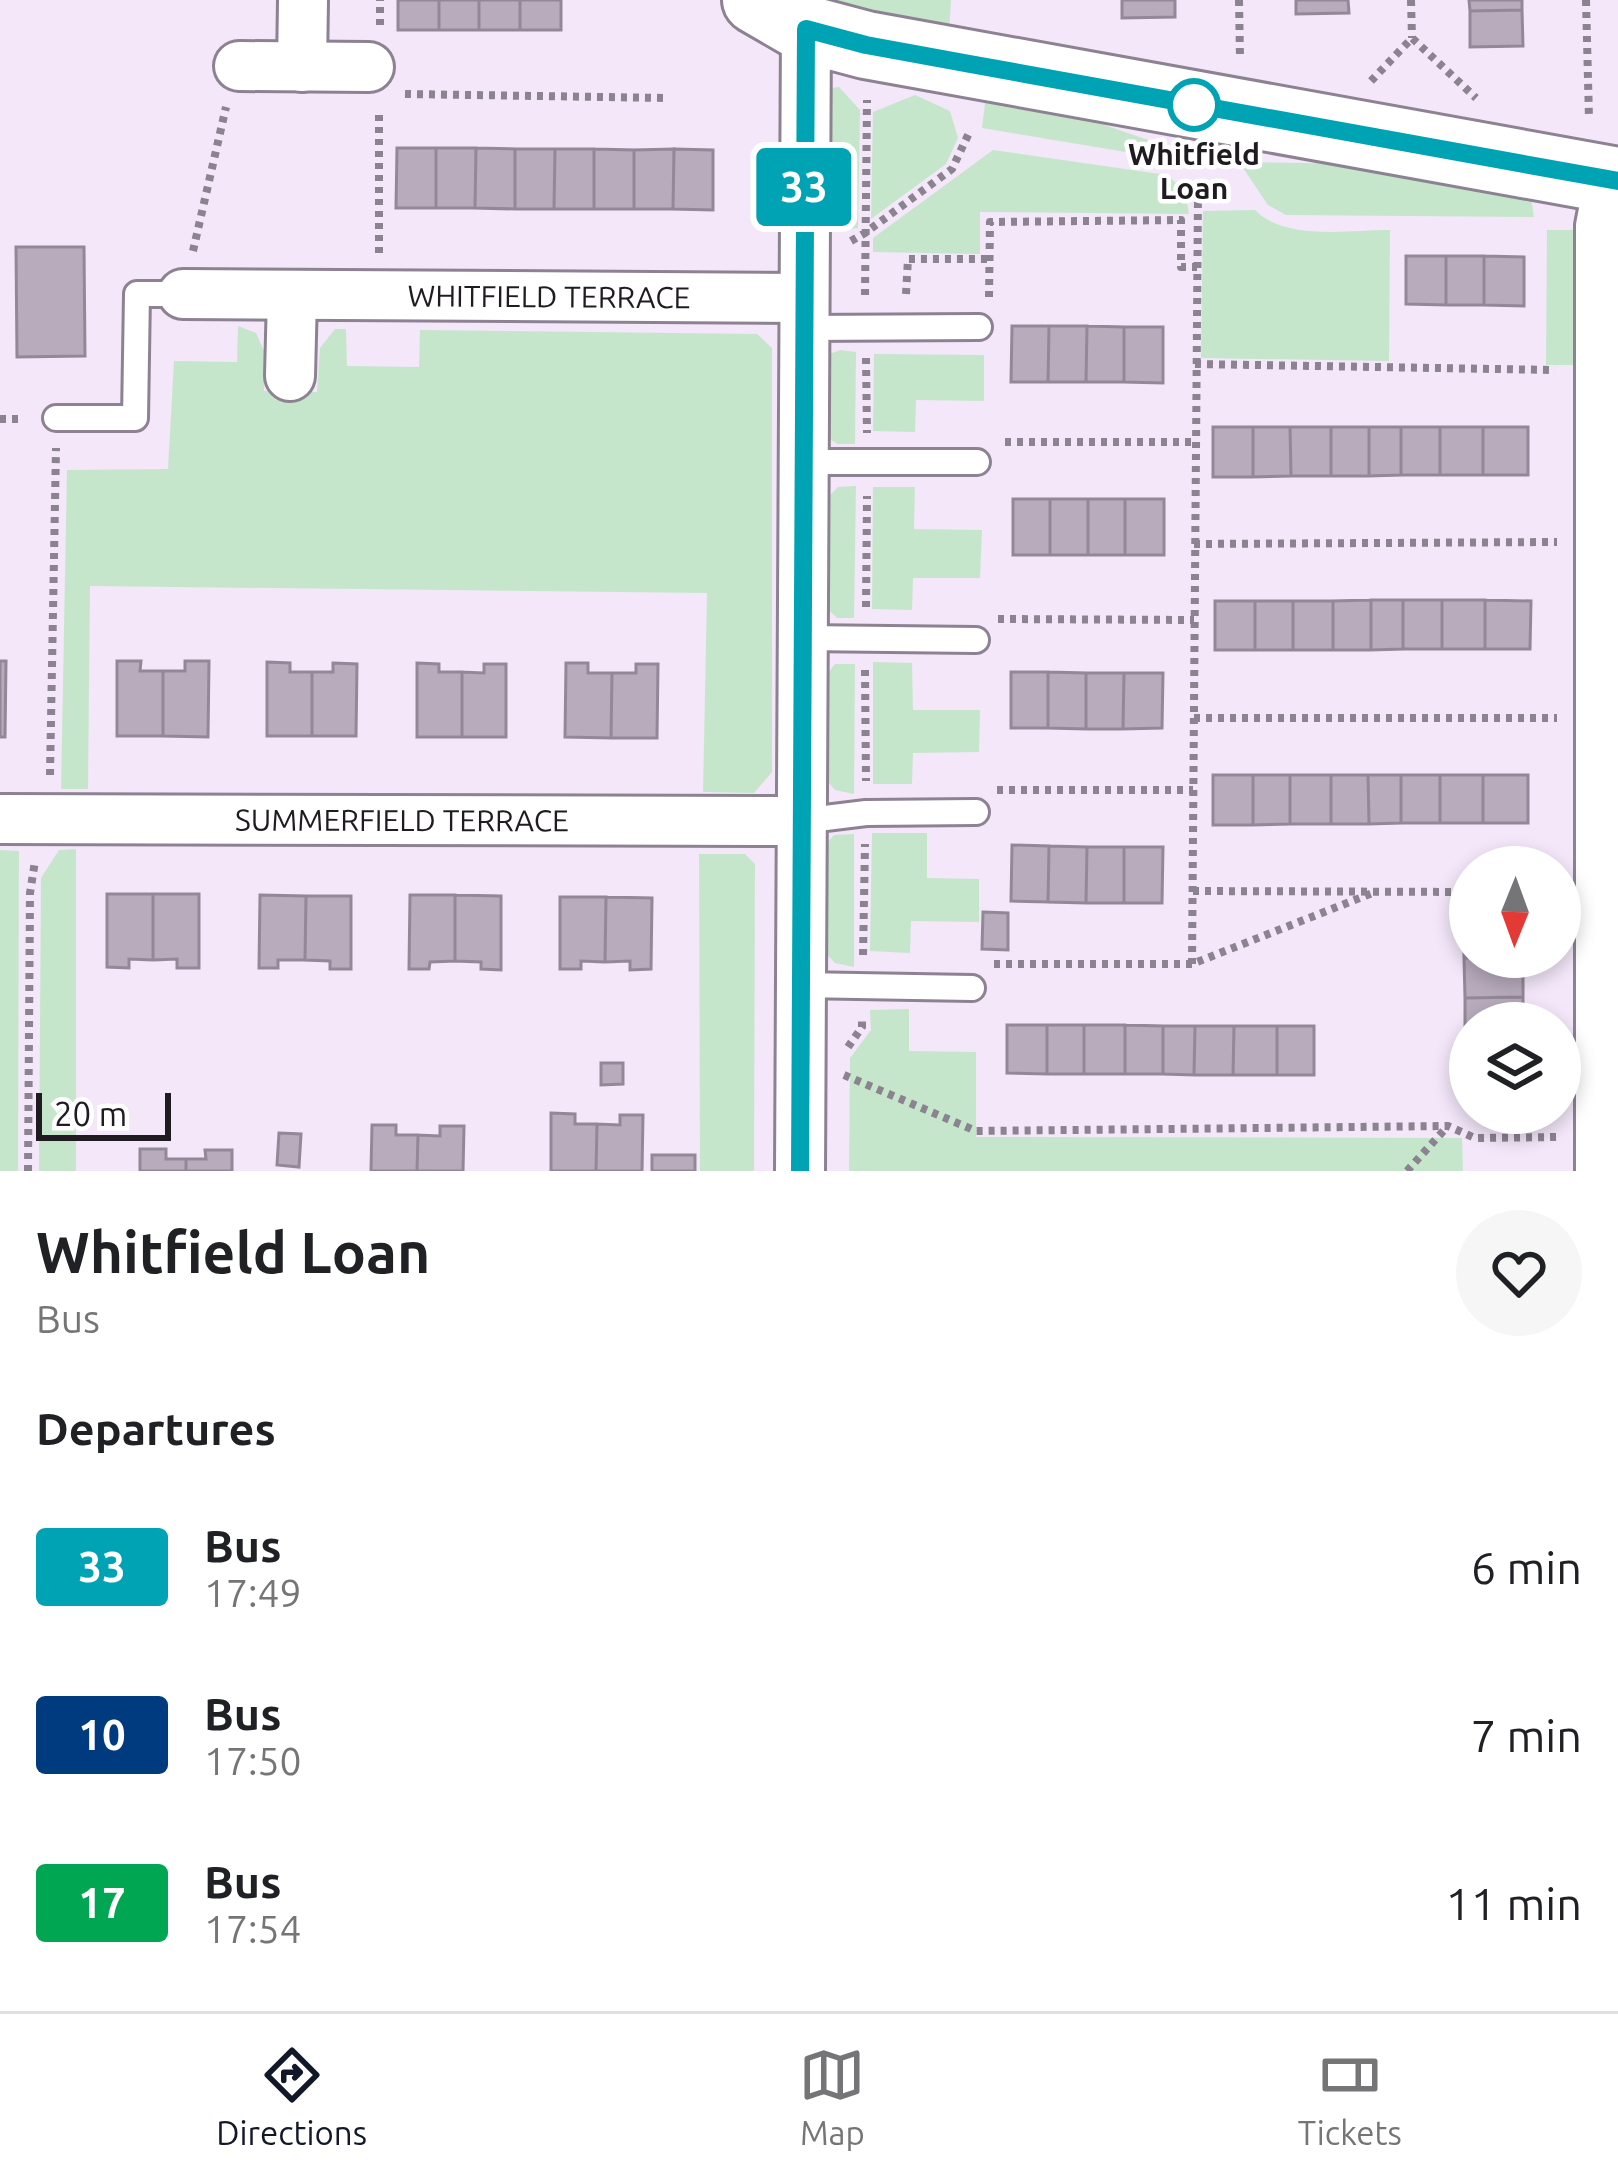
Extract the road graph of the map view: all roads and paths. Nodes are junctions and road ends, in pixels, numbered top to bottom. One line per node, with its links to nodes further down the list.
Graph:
1 (303, 0): 10 (street)
2 (380, 0): 11 (path)
3 (1239, 0): 8 (path)
4 (1411, 0): 7 (path)
5 (1586, 0): 16 (path)
6 (781, 15): 16 (street); 20 (street)
7 (1412, 38): 12 (path); 14 (path)
8 (1240, 59)
9 (239, 66): 10 (street); 22 (path)
10 (302, 67): 11 (street)
11 (382, 75): 13 (path); 24 (path)
12 (1370, 82)
13 (668, 98)
14 (1478, 101)
15 (969, 133): 20 (path)
16 (1605, 160): 27 (street)
17 (1198, 193): 19 (path)
18 (989, 259): 19 (path); 21 (path); 25 (path)
19 (1197, 267): 26 (path)
20 (804, 292): 24 (street, WHITFIELD TERRACE); 25 (lane); 31 (street)
21 (865, 294)
22 (183, 295): 23 (street, WHITFIELD TERRACE); 29 (lane)
23 (292, 296): 24 (street, WHITFIELD TERRACE); 28 (street)
24 (378, 296)
25 (979, 327)
26 (1195, 364): 27 (path); 30 (path)
27 (1599, 371): 33 (street)
28 (290, 376)
29 (56, 418): 42 (path)
30 (1195, 442): 32 (path); 34 (path)
31 (802, 462): 32 (lane); 36 (street)
32 (977, 462)
33 (1600, 542): 34 (path); 39 (street)
34 (1195, 544): 35 (path)
35 (1194, 620): 37 (path); 38 (path)
36 (803, 638): 37 (lane); 43 (street)
37 (976, 640)
38 (1194, 718): 39 (path); 40 (path)
39 (1600, 718): 50 (street)
40 (1193, 790): 41 (path); 44 (path)
41 (976, 812): 43 (lane)
42 (21, 819): 43 (street, SUMMERFIELD TERRACE); 54 (path)
43 (801, 821): 48 (street)
44 (1192, 891): 45 (path); 47 (path)
45 (1375, 892): 46 (path); 47 (path)
46 (1449, 892)
47 (1192, 964): 49 (path)
48 (800, 986): 49 (lane); 55 (street)
49 (972, 988)
50 (1609, 1020): 53 (street)
51 (842, 1074): 52 (path)
52 (1448, 1126): 53 (path); 56 (path)
53 (1600, 1154)
54 (28, 1171)
55 (800, 1171)
56 (1407, 1171)

